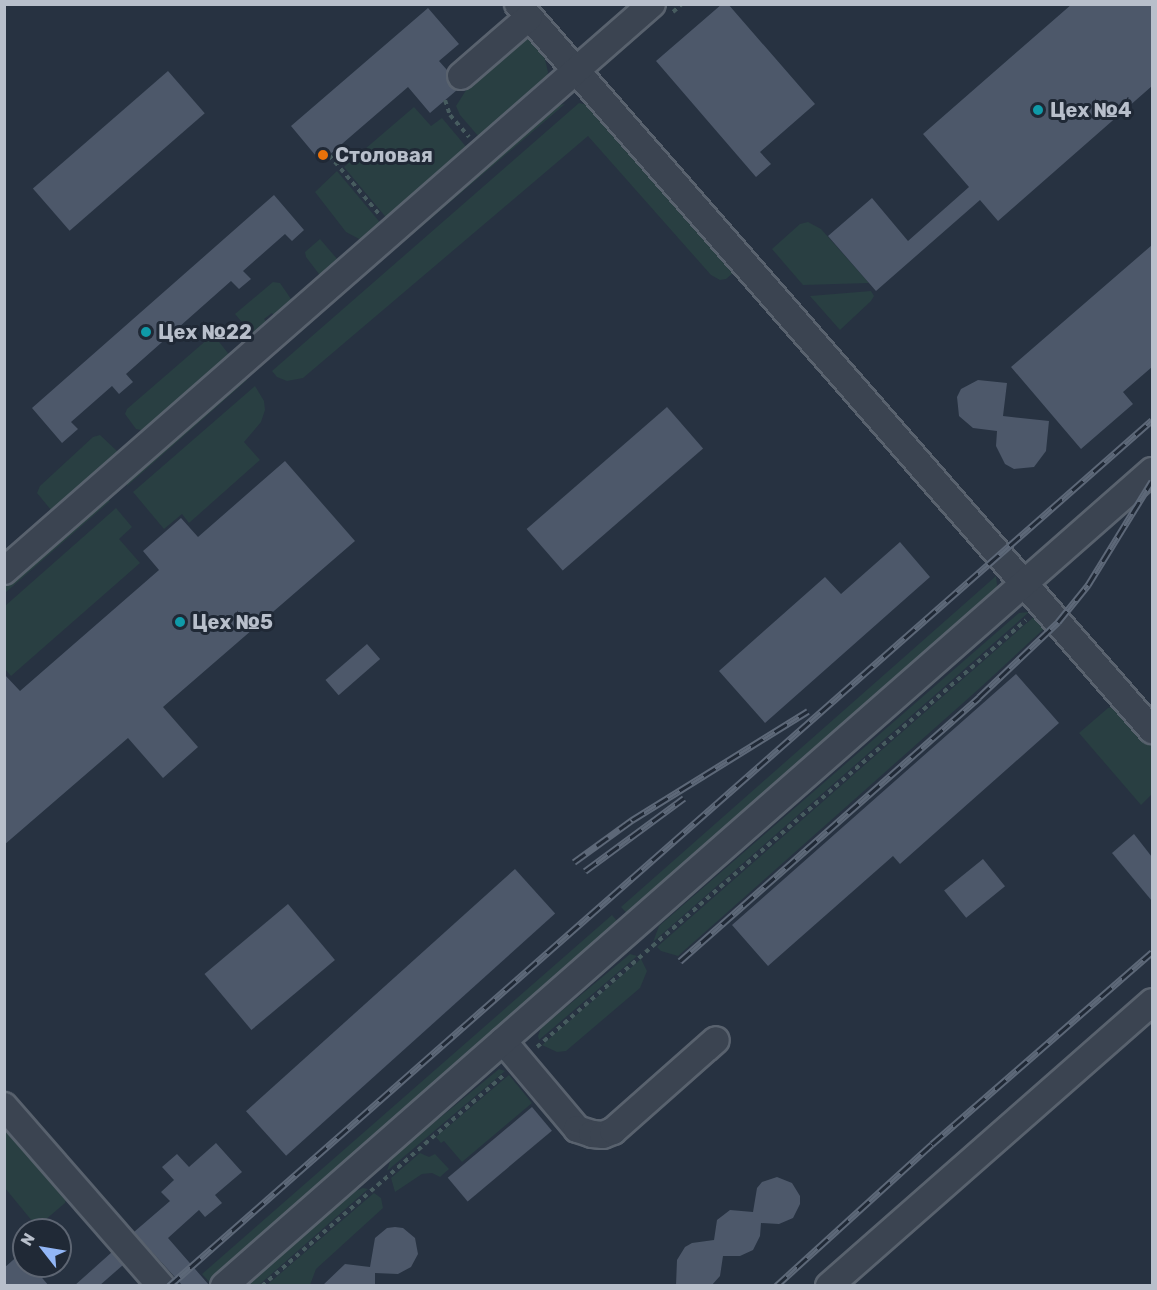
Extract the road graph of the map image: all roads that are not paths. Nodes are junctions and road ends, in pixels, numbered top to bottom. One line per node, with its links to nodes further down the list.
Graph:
1 (652, 4): 3 (lane)
2 (524, 11): 3 (lane); 4 (lane)
3 (575, 71): 6 (lane); 7 (lane)
4 (461, 76)
5 (1152, 471): 7 (lane)
6 (4, 571)
7 (1024, 583): 8 (lane); 11 (lane)
8 (1152, 730)
9 (1152, 1002): 15 (lane)
10 (716, 1040): 11 (lane)
11 (503, 1041): 14 (lane)
12 (4, 1106): 13 (lane)
13 (161, 1286)
14 (224, 1286)
15 (829, 1286)

